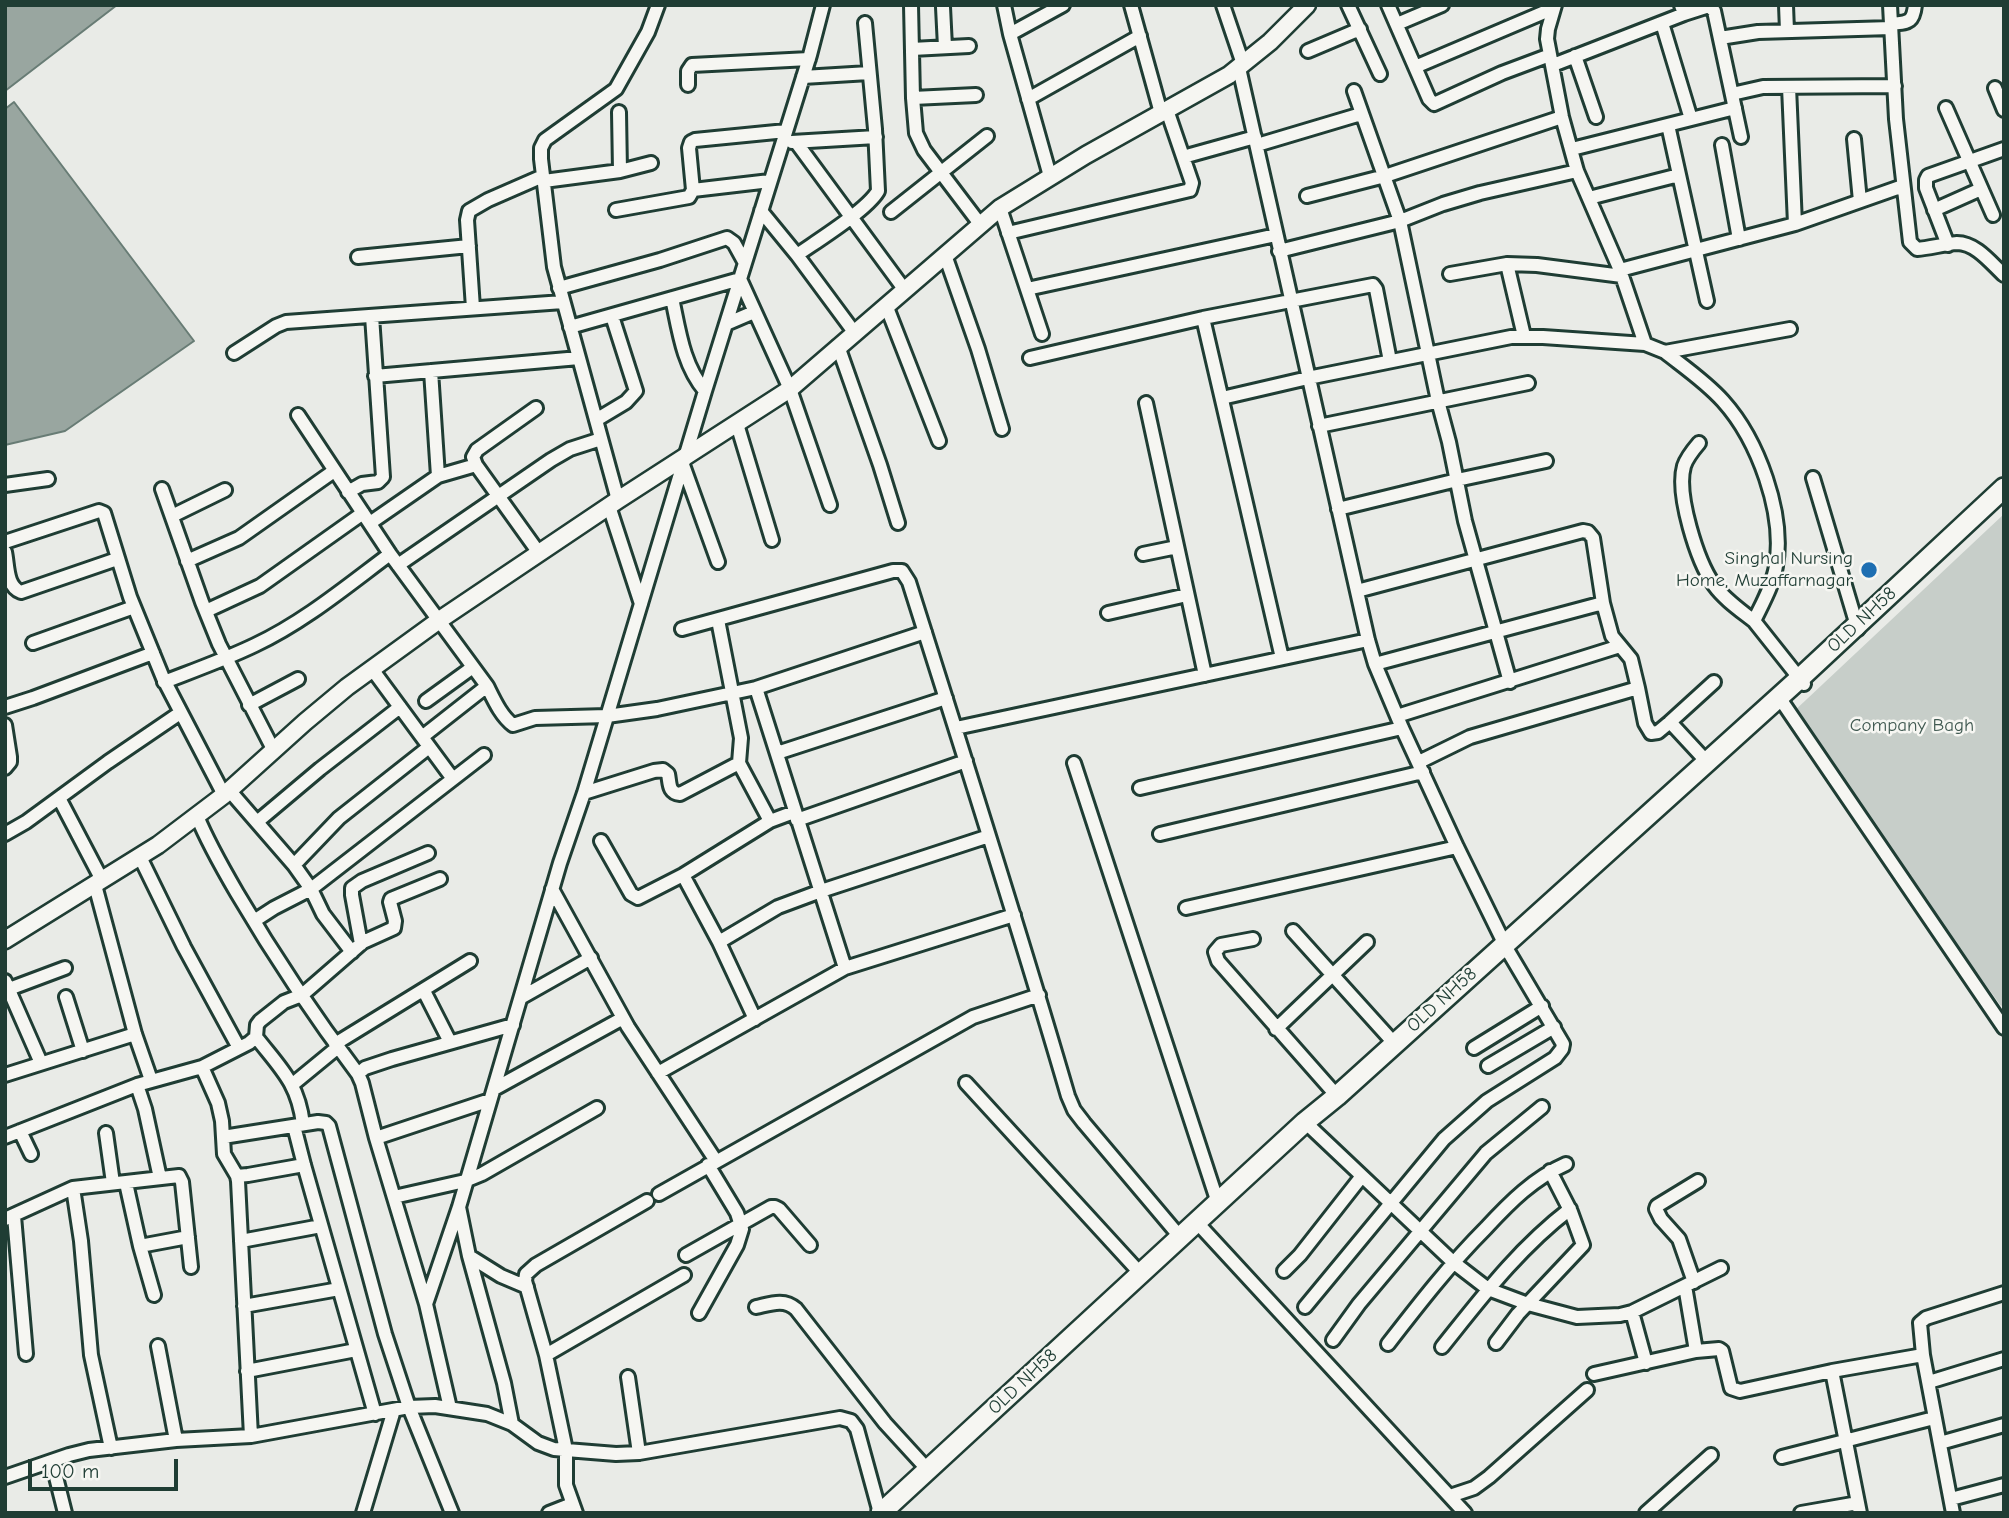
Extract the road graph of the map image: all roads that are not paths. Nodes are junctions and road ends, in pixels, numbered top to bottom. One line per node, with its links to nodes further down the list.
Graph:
1 (658, 5): 77 (street)
2 (823, 5): 32 (street)
3 (911, 5): 29 (street)
4 (1004, 5): 24 (street)
5 (1130, 5): 25 (street)
6 (1223, 5): 34 (street)
7 (1348, 5): 22 (street)
8 (1388, 5): 20 (street)
9 (1442, 5): 20 (street)
10 (1786, 5): 23 (street)
11 (1890, 5): 21 (street)
12 (1914, 5): 21 (street)
13 (1061, 6): 24 (street)
14 (943, 7): 28 (street)
15 (1554, 7): 33 (street); 35 (street)
16 (1299, 8): 34 (street)
17 (1683, 10): 19 (street); 26 (street)
18 (865, 23): 36 (street)
19 (1662, 23): 31 (street); 56 (street)
20 (1396, 24): 35 (street)
21 (1891, 26): 23 (street); 40 (street)
22 (1360, 29): 30 (street); 37 (street)
23 (1787, 31): 26 (street)
24 (1010, 34): 47 (street)
25 (1140, 36): 47 (street); 51 (street)
26 (1720, 38): 44 (street)
27 (969, 46): 28 (street)
28 (945, 47): 29 (street)
29 (912, 49): 46 (street)
30 (1308, 51)
31 (1575, 56): 33 (street); 55 (street)
32 (809, 59): 38 (street); 39 (street)
33 (1551, 60): 35 (street); 54 (street)
34 (1241, 66): 51 (street); 63 (street)
35 (1415, 67)
36 (869, 73): 38 (street); 60 (street)
37 (1380, 74)
38 (803, 77): 59 (street)
39 (688, 85)
40 (1895, 86): 41 (street); 79 (street)
41 (1789, 87): 44 (street); 94 (street)
42 (1995, 88): 50 (street)
43 (1354, 91): 53 (street)
44 (1732, 94): 48 (street)
45 (976, 95): 46 (street)
46 (913, 98): 72 (street)
47 (1028, 99): 75 (street)
48 (1735, 108): 56 (street); 61 (street)
49 (1946, 108): 69 (street)
50 (2004, 110)
51 (1164, 111): 68 (street); 75 (street)
52 (619, 112): 71 (street)
53 (1361, 114): 63 (street); 76 (street)
54 (1562, 117): 66 (street); 76 (street)
55 (1596, 117)
56 (1691, 119): 57 (street)
57 (1668, 125): 66 (street); 74 (street)
58 (987, 136): 72 (street)
59 (784, 137): 64 (street); 78 (street); 81 (street)
60 (876, 137): 64 (street); 91 (street)
61 (1741, 137)
62 (1854, 139): 84 (street)
63 (1256, 141): 68 (street); 96 (street)
64 (796, 142): 91 (street)
65 (1722, 145): 97 (street)
66 (1572, 149): 73 (street)
67 (2004, 149): 69 (street)
68 (1183, 157): 95 (street)
69 (1968, 161): 80 (street); 87 (street)
70 (651, 163): 71 (street)
71 (620, 171): 77 (street)
72 (941, 171): 89 (street); 93 (street)
73 (1577, 171): 83 (street); 92 (street)
74 (1679, 175): 83 (street); 100 (street)
75 (1050, 176): 85 (street)
76 (1385, 176): 82 (street); 92 (street)
77 (543, 178): 99 (street); 111 (street)
78 (770, 181): 81 (street); 88 (street)
79 (1903, 186): 84 (street); 98 (street)
80 (1981, 189): 87 (street); 90 (street)
81 (693, 190): 86 (street)
82 (1307, 196)
83 (1589, 198): 107 (street)
84 (1860, 201): 94 (street)
85 (999, 208): 93 (street); 95 (street)
86 (616, 210)
87 (1934, 210): 98 (street)
88 (761, 211): 102 (street); 105 (street)
89 (891, 212)
90 (1993, 215)
91 (850, 217): 102 (street); 112 (street)
92 (1400, 221): 101 (street); 134 (street)
93 (980, 224): 103 (street)
94 (1795, 224): 97 (street)
95 (1008, 233): 113 (street)
96 (1276, 235): 101 (street); 113 (street)
97 (1739, 239): 100 (street)
98 (1948, 245): 109 (street)
99 (469, 246): 104 (street); 119 (street)
100 (1695, 250): 107 (street); 116 (street)
101 (1279, 251): 115 (street)
102 (797, 255): 127 (street)
103 (946, 255): 112 (street); 152 (street)
104 (358, 257)
105 (745, 264): 110 (street); 111 (street)
106 (1507, 264): 107 (street); 108 (street); 129 (street)
107 (1621, 273): 130 (street)
108 (1450, 274)
109 (2004, 275)
110 (740, 279): 114 (street); 120 (street); 124 (street)
111 (559, 288): 117 (street)
112 (904, 289): 118 (street)
113 (1027, 289): 128 (street)
114 (672, 298): 121 (street); 143 (street)
115 (1291, 301): 123 (street); 137 (street); 140 (street)
116 (1707, 301)
117 (563, 302): 119 (street); 125 (street)
118 (886, 305): 127 (street); 154 (street)
119 (473, 309): 122 (street)
120 (754, 312): 124 (street); 142 (street)
121 (612, 316): 125 (street); 149 (street)
122 (372, 317): 133 (street); 139 (street)
123 (1203, 318): 136 (street); 144 (street)
124 (726, 324): 143 (street)
125 (570, 327): 135 (street)
126 (1790, 329): 132 (street)
127 (854, 332): 131 (street)
128 (1042, 334)
129 (1524, 336): 130 (street); 134 (street)
130 (1645, 344): 132 (street)
131 (838, 346): 142 (street); 176 (street)
132 (1665, 352): 197 (street)
133 (234, 353)
134 (1429, 354): 137 (street); 145 (street)
135 (579, 358): 138 (street); 149 (street)
136 (1030, 358)
137 (1390, 361): 140 (street)
138 (431, 371): 139 (street); 160 (street)
139 (375, 376): 168 (street)
140 (1307, 378): 144 (street); 151 (street)
141 (1528, 383): 145 (street)
142 (790, 389): 150 (street); 172 (street)
143 (705, 391): 156 (street)
144 (1222, 398): 207 (street)
145 (1438, 401): 151 (street); 163 (street)
146 (1146, 403): 179 (street)
147 (536, 408): 158 (street)
148 (298, 415): 159 (street)
149 (596, 420): 153 (street)
150 (737, 424): 156 (street); 177 (street)
151 (1318, 426): 173 (street)
152 (1002, 429)
153 (601, 439): 169 (street); 171 (street)
154 (939, 441)
155 (1699, 443): 197 (street)
156 (684, 460): 171 (street); 187 (street); 191 (street)
157 (1546, 461): 163 (street)
158 (476, 464): 160 (street); 169 (street)
159 (334, 471): 168 (street); 186 (street)
160 (438, 476): 175 (street)
161 (1813, 478): 199 (street)
162 (48, 479): 164 (street)
163 (1457, 480): 173 (street); 184 (street)
164 (5, 485)
165 (2004, 488): 199 (main road, OLD NH58)
166 (162, 489): 174 (street)
167 (225, 490): 174 (street)
168 (348, 492): 175 (street)
169 (498, 497): 181 (street); 185 (street)
170 (2004, 499): 199 (main road, OLD NH58)
171 (614, 503): 181 (street); 191 (street)
172 (830, 505)
173 (1338, 509): 188 (street)
174 (172, 516): 186 (street)
175 (367, 518): 185 (street); 193 (street)
176 (898, 523)
177 (772, 540)
178 (5, 542): 183 (street)
179 (1177, 547): 182 (street); 189 (street)
180 (5, 552): 183 (street)
181 (539, 553): 196 (street)
182 (1143, 554)
183 (117, 559): 192 (street)
184 (1475, 559): 188 (street); 190 (street); 201 (street)
185 (394, 560): 196 (street); 206 (street)
186 (187, 561): 193 (street)
187 (718, 562)
188 (1357, 591): 202 (street)
189 (1187, 595): 194 (street); 211 (street)
190 (1603, 603): 201 (street); 204 (street)
191 (641, 604): 228 (street)
192 (134, 607): 203 (street); 205 (street)
193 (206, 611): 206 (street)
194 (1108, 612)
195 (719, 620): 198 (street); 200 (street); 220 (street)
196 (438, 621): 209 (street); 210 (street)
197 (1754, 621): 216 (street)
198 (682, 629)
199 (1858, 629): 216 (main road, OLD NH58)
200 (925, 632): 218 (street); 221 (street)
201 (1496, 632): 208 (street); 214 (street)
202 (1368, 640): 207 (street); 208 (street)
203 (33, 643)
204 (1620, 646): 214 (street); 219 (street)
205 (153, 653): 213 (street); 225 (street)
206 (226, 657): 213 (street); 224 (street)
207 (1282, 658): 211 (street)
208 (1375, 664): 229 (street)
209 (473, 667): 217 (street); 222 (street)
210 (372, 669): 226 (street); 234 (street)
211 (1205, 675): 232 (street)
212 (298, 679): 224 (street)
213 (164, 682): 227 (street)
214 (1510, 682): 229 (street)
215 (1714, 682): 230 (street)
216 (1801, 682): 223 (main road, OLD NH58); 237 (main road, OLD NH58)
217 (487, 686): 228 (street); 233 (street)
218 (756, 688): 220 (street); 235 (street)
219 (1638, 688): 230 (street); 241 (street)
220 (734, 693): 228 (street); 239 (street)
221 (946, 698): 232 (street); 235 (street)
222 (426, 701)
223 (1783, 703): 237 (main road, OLD NH58); 292 (street)
224 (249, 705): 234 (street)
225 (5, 707)
226 (400, 707): 233 (street); 251 (street)
227 (180, 713): 245 (street); 247 (street)
228 (607, 716): 246 (street)
229 (1399, 722): 241 (street); 244 (street)
230 (1670, 722): 237 (street)
231 (5, 725): 242 (street)
232 (956, 728): 238 (street)
233 (425, 742): 243 (street); 259 (street)
234 (274, 751): 245 (street)
235 (777, 753): 249 (street)
236 (484, 755): 243 (street)
237 (1714, 759): 274 (main road, OLD NH58)
238 (966, 761): 249 (street); 254 (street)
239 (739, 763): 246 (street); 250 (street)
240 (1074, 763): 338 (street)
241 (1421, 767): 253 (street); 256 (street)
242 (5, 768)
243 (453, 779): 263 (street)
244 (1140, 788)
245 (227, 793): 248 (street); 251 (street)
246 (583, 793): 264 (street)
247 (60, 798): 252 (street); 262 (street)
248 (197, 816): 258 (street); 268 (street)
249 (795, 816): 250 (street); 265 (street)
250 (770, 821): 260 (street)
251 (257, 822): 259 (street)
252 (5, 834)
253 (1160, 834)
254 (989, 836): 265 (street); 267 (street)
255 (601, 841): 260 (street)
256 (1457, 847): 266 (street); 274 (street)
257 (428, 853): 275 (street)
258 (140, 857): 262 (street); 299 (street)
259 (294, 865): 263 (street)
260 (683, 875): 272 (street)
261 (440, 879): 275 (street)
262 (98, 882): 271 (street); 294 (street)
263 (311, 888): 268 (street); 275 (street)
264 (552, 889): 276 (street); 286 (street)
265 (821, 891): 272 (street); 279 (street)
266 (1186, 908)
267 (1014, 915): 279 (street); 284 (street)
268 (254, 921): 283 (street)
269 (1293, 931): 280 (street)
270 (1253, 939): 293 (street)
271 (5, 940)
272 (719, 942): 289 (street)
273 (1367, 942): 280 (street)
274 (1507, 947): 287 (street); 297 (main road, OLD NH58); 317 (main road, OLD NH58)
275 (357, 948): 283 (street)
276 (591, 958): 286 (street); 288 (street)
277 (470, 961): 282 (street)
278 (65, 968): 281 (street)
279 (845, 968): 289 (street)
280 (1332, 974): 293 (street); 297 (street)
281 (7, 985): 302 (street)
282 (424, 991): 296 (street); 298 (street)
283 (302, 995): 295 (street); 298 (street)
284 (1039, 995): 324 (street); 348 (street)
285 (66, 997): 301 (street)
286 (522, 997): 290 (street)
287 (1542, 1006): 291 (street); 300 (street)
288 (623, 1017): 305 (street); 312 (street)
289 (755, 1019): 305 (street)
290 (513, 1025): 296 (street); 312 (street)
291 (1554, 1027): 303 (street); 339 (street)
292 (2004, 1028)
293 (1276, 1029): 313 (street)
294 (135, 1034): 301 (street); 308 (street)
295 (256, 1037): 299 (street); 310 (street)
296 (450, 1042): 306 (street)
297 (1394, 1042): 313 (main road, OLD NH58)
298 (337, 1046): 306 (street); 310 (street)
299 (239, 1048): 304 (street)
300 (1474, 1048)
301 (83, 1051): 302 (street)
302 (41, 1063): 307 (street)
303 (1488, 1066)
304 (202, 1067): 308 (street); 321 (street)
305 (658, 1073): 324 (street)
306 (358, 1074): 322 (street)
307 (5, 1075)
308 (151, 1080): 311 (street)
309 (966, 1083): 358 (street)
310 (293, 1084): 316 (street)
311 (137, 1085): 318 (street); 330 (street)
312 (492, 1095): 322 (street); 331 (street)
313 (1337, 1096): 317 (main road, OLD NH58)
314 (1542, 1107): 346 (street)
315 (597, 1108): 331 (street)
316 (299, 1125): 321 (street); 326 (street); 391 (street)
317 (1308, 1125): 329 (street); 338 (main road, OLD NH58); 345 (main road, OLD NH58)
318 (20, 1131): 320 (street); 323 (street)
319 (106, 1133): 333 (street)
320 (5, 1137)
321 (223, 1137): 328 (street)
322 (376, 1138): 336 (street)
323 (31, 1154)
324 (712, 1163): 335 (street); 343 (street)
325 (1566, 1164): 327 (street)
326 (304, 1165): 328 (street); 344 (street)
327 (1550, 1171): 341 (street); 354 (street)
328 (237, 1175): 349 (street)
329 (1362, 1176): 339 (street); 357 (street)
330 (160, 1178): 333 (street); 347 (street)
331 (465, 1181): 336 (street); 340 (street)
332 (1698, 1181): 360 (street)
333 (120, 1183): 334 (street); 351 (street)
334 (73, 1188): 342 (street); 402 (street)
335 (659, 1194)
336 (394, 1198): 366 (street)
337 (647, 1201): 361 (street)
338 (1218, 1203): 348 (main road, OLD NH58)
339 (1390, 1203): 346 (street); 370 (street)
340 (458, 1207): 353 (street); 366 (street)
341 (1570, 1209): 363 (street); 367 (street)
342 (10, 1218): 380 (street)
343 (741, 1224): 350 (street); 352 (street); 372 (street)
344 (321, 1226): 349 (street); 362 (street)
345 (1202, 1228): 411 (street); 420 (main road, OLD NH58)
346 (1421, 1232): 354 (street); 373 (street)
347 (188, 1237): 351 (street); 355 (street)
348 (1181, 1238): 358 (main road, OLD NH58)
349 (241, 1241): 368 (street)
350 (810, 1245)
351 (140, 1246): 365 (street)
352 (686, 1255)
353 (469, 1256): 361 (street); 396 (street)
354 (1452, 1262): 363 (street); 375 (street)
355 (191, 1267)
356 (1721, 1268): 360 (street)
357 (1284, 1271)
358 (1141, 1274): 408 (main road, OLD NH58)
359 (684, 1275): 381 (street)
360 (1689, 1284): 371 (street); 379 (street)
361 (527, 1287): 381 (street)
362 (339, 1289): 368 (street); 378 (street)
363 (1488, 1289): 367 (street); 377 (street)
364 (2004, 1293): 382 (street)
365 (155, 1295)
366 (426, 1304): 392 (street)
367 (1528, 1304): 371 (street); 374 (street)
368 (244, 1306): 385 (street)
369 (755, 1307): 408 (street)
370 (1305, 1307)
371 (1632, 1312): 384 (street)
372 (699, 1313)
373 (1334, 1340)
374 (1496, 1343)
375 (1388, 1344)
376 (158, 1346): 399 (street)
377 (1442, 1347)
378 (356, 1350): 385 (street); 394 (street)
379 (1696, 1351): 384 (street); 386 (street)
380 (26, 1354)
381 (546, 1354): 403 (street)
382 (1923, 1356): 386 (street); 389 (street)
383 (2004, 1359): 389 (street)
384 (1646, 1363): 387 (street)
385 (247, 1371): 398 (street)
386 (1832, 1371): 400 (street)
387 (1594, 1374)
388 (628, 1377): 404 (street)
389 (1929, 1382): 395 (street)
390 (1587, 1390): 411 (street)
391 (409, 1407): 392 (street); 393 (street); 417 (street)
392 (450, 1408): 396 (street)
393 (394, 1410): 394 (street); 416 (street)
394 (375, 1414): 398 (street)
395 (1934, 1418): 400 (street); 401 (street)
396 (512, 1424): 403 (street)
397 (2004, 1424): 401 (street)
398 (251, 1436): 399 (street)
399 (176, 1440): 402 (street)
400 (1847, 1440): 406 (street); 414 (street)
401 (1940, 1443): 412 (street)
402 (111, 1448): 407 (street)
403 (566, 1450): 404 (street); 413 (street)
404 (639, 1453): 419 (street)
405 (1711, 1455): 422 (street)
406 (1782, 1457)
407 (52, 1461): 409 (street); 415 (street)
408 (928, 1470): 419 (main road, OLD NH58)
409 (5, 1476)
410 (2004, 1485): 412 (street)
411 (1450, 1496): 421 (street)
412 (1951, 1499): 424 (street)
413 (574, 1508): 418 (street)
414 (1859, 1508): 423 (street)
415 (65, 1513)
416 (363, 1513)
417 (452, 1513)
418 (549, 1513)
419 (880, 1513)
420 (892, 1513)
421 (1465, 1513)
422 (1646, 1513)
423 (1801, 1513)
424 (1953, 1513)

